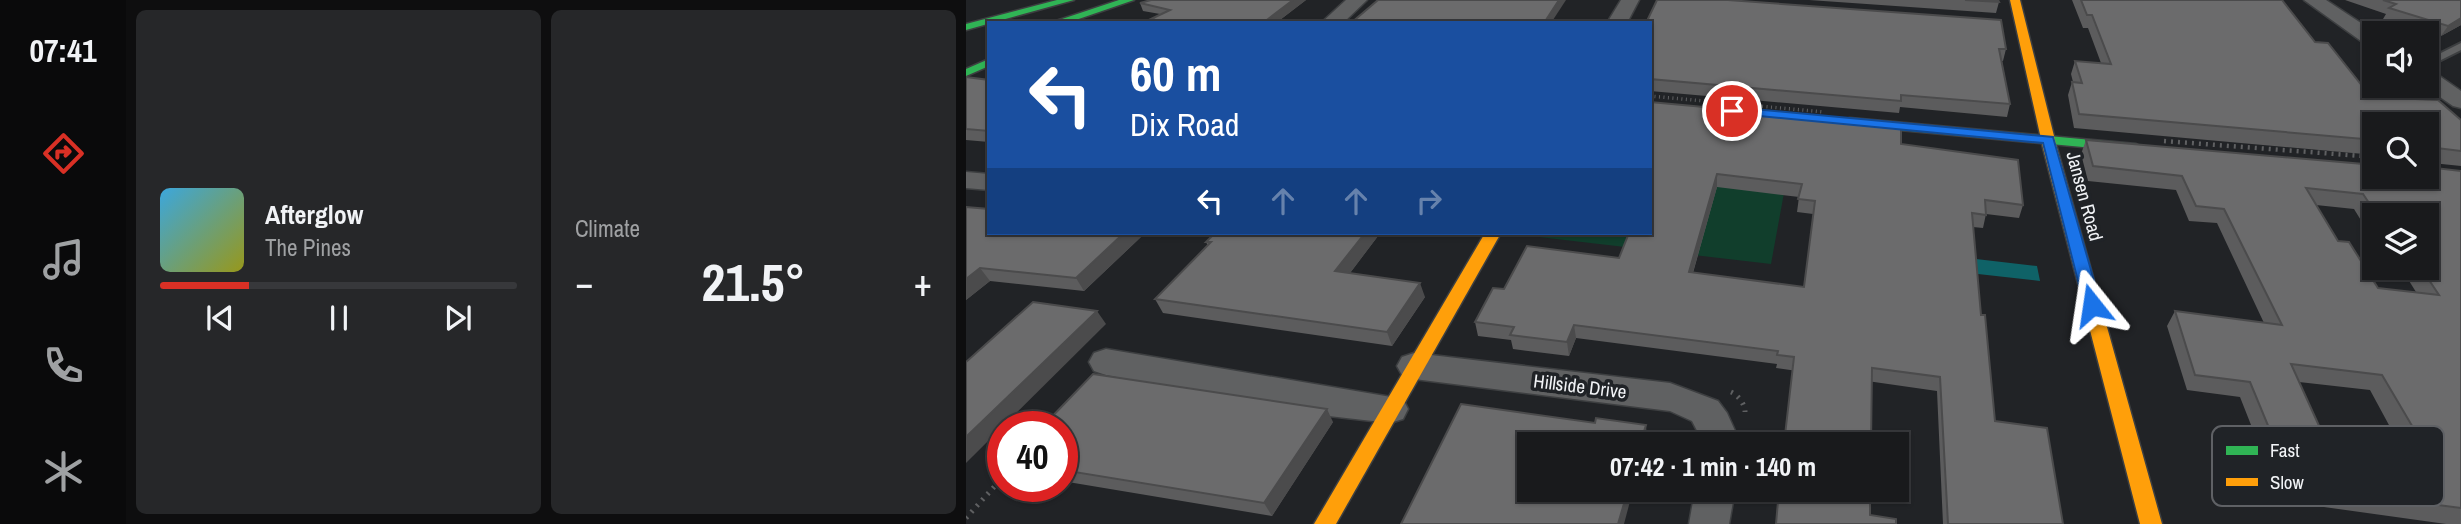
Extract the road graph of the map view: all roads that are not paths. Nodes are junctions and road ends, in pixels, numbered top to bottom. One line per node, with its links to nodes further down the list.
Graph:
1 (1069, 0): 9 (street)
2 (1129, 0): 7 (street)
3 (1358, 0): 12 (street)
4 (1630, 0): 13 (street)
5 (2015, 0): 15 (street, Jansen Road)
6 (2313, 0): 17 (street)
7 (1105, 8): 10 (street); 11 (street)
8 (987, 21): 16 (street)
9 (989, 21)
10 (1062, 21)
11 (1077, 21)
12 (1333, 21)
13 (1618, 21)
14 (1995, 22): 15 (street)
15 (2022, 24): 25 (street, Jansen Road)
16 (966, 27)
17 (2362, 33)
18 (2461, 46): 19 (lane)
19 (2439, 58)
20 (987, 63): 21 (street)
21 (966, 73)
22 (2439, 86): 23 (street)
23 (2461, 101)
24 (1828, 120): 25 (street)
25 (2048, 140): 26 (street); 37 (street, Jansen Road)
26 (2152, 149)
27 (966, 180): 28 (street)
28 (987, 182)
29 (1492, 235): 31 (street)
30 (1106, 362): 32 (street)
31 (1414, 366): 32 (street); 33 (street, Hillside Drive)
32 (1390, 409): 35 (street)
33 (1718, 432)
34 (1713, 502): 36 (street)
35 (1325, 524)
36 (1709, 524)
37 (2151, 524)

